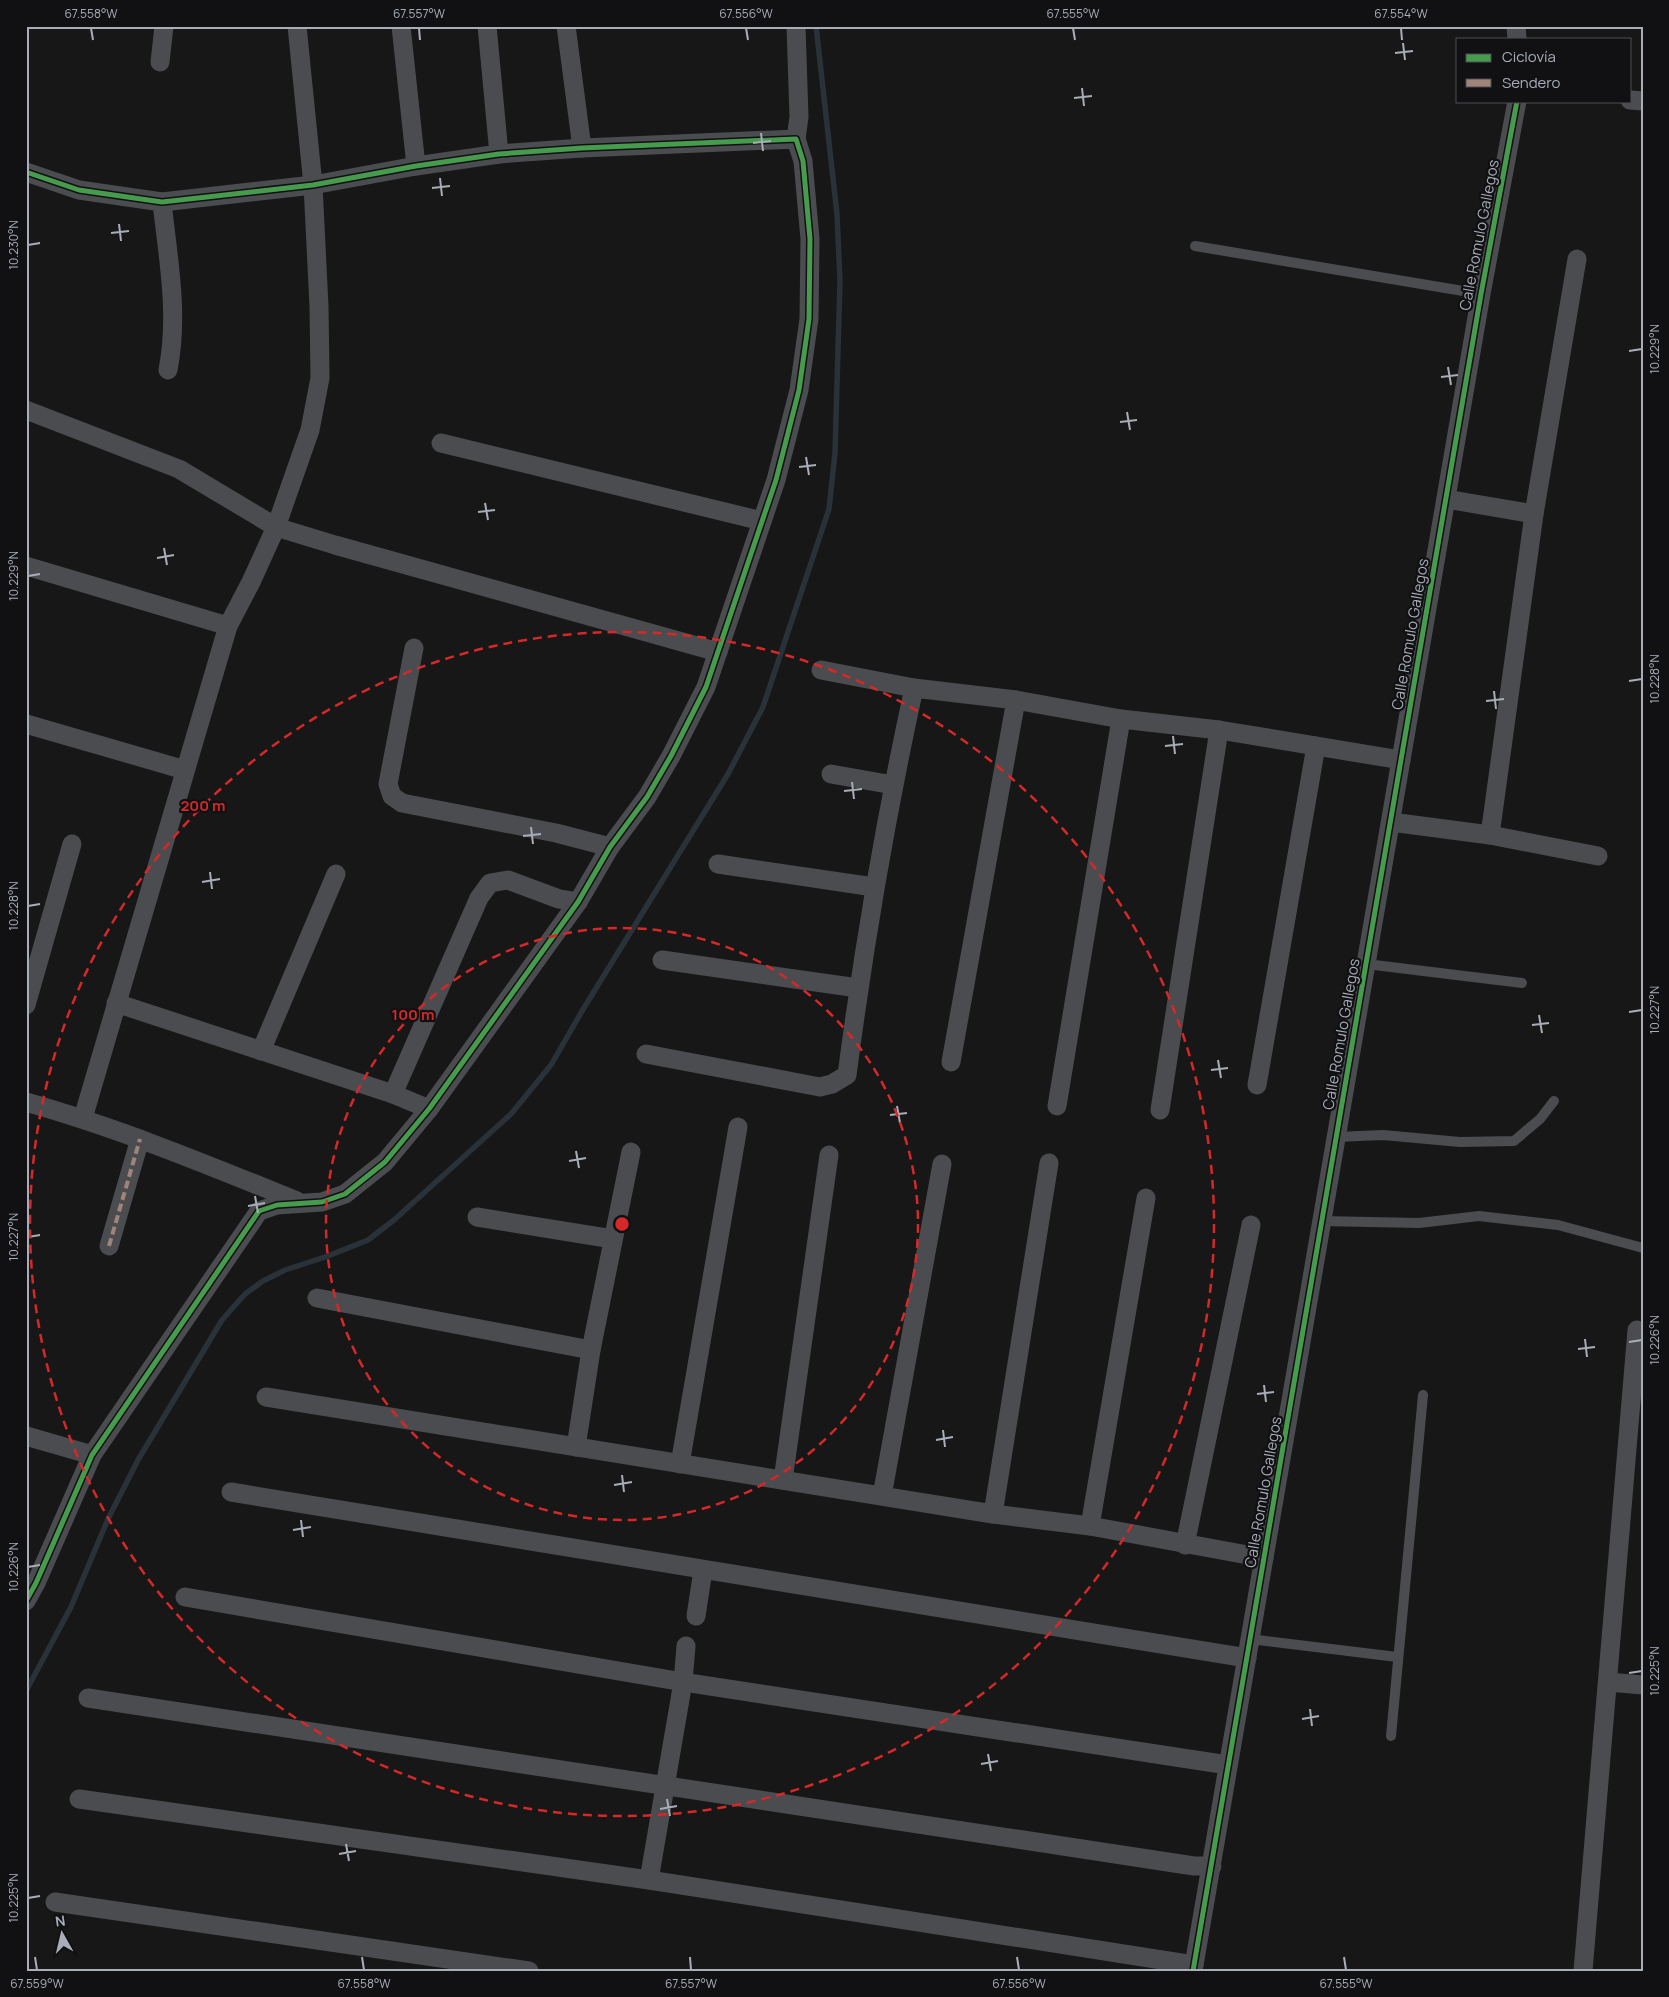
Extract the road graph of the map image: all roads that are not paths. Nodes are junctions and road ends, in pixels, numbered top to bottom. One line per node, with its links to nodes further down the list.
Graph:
1 (164, 26): 7 (street)
2 (297, 26): 14 (street)
3 (401, 26): 12 (street)
4 (487, 26): 11 (street)
5 (566, 26): 10 (street)
6 (796, 26): 9 (street)
7 (160, 62)
8 (1517, 102): 18 (street, Calle Romulo Gallegos)
9 (796, 139): 10 (street); 24 (street)
10 (582, 148): 11 (street)
11 (498, 154): 12 (street)
12 (416, 166): 14 (street)
13 (26, 172): 15 (street)
14 (313, 185): 15 (street); 25 (street)
15 (162, 202): 19 (street)
16 (1195, 246): 18 (lane)
17 (1577, 259): 23 (street)
18 (1481, 294): 22 (street, Calle Romulo Gallegos)
19 (168, 370)
20 (26, 410): 25 (street)
21 (441, 443): 24 (street)
22 (1446, 499): 23 (street); 37 (street, Calle Romulo Gallegos)
23 (1534, 514): 42 (street)
24 (762, 521): 29 (street)
25 (276, 527): 27 (street); 29 (street)
26 (26, 566): 27 (street)
27 (228, 626): 38 (street)
28 (414, 648): 44 (street)
29 (718, 652): 44 (street)
30 (821, 670): 31 (street)
31 (914, 688): 32 (street); 40 (street)
32 (1016, 700): 33 (street); 58 (street)
33 (1121, 718): 35 (street); 63 (street)
34 (26, 724): 38 (street)
35 (1219, 730): 36 (street); 65 (street)
36 (1316, 746): 37 (street); 59 (street)
37 (1401, 760): 41 (street, Calle Romulo Gallegos)
38 (185, 770): 54 (street)
39 (830, 774): 40 (street)
40 (893, 785): 48 (street)
41 (1391, 822): 42 (street); 51 (street, Calle Romulo Gallegos)
42 (1490, 835): 45 (street)
43 (72, 844): 55 (street)
44 (610, 847): 49 (street)
45 (1598, 856)
46 (718, 864): 48 (street)
47 (336, 874): 56 (street)
48 (874, 887): 53 (street)
49 (578, 902): 60 (street); 64 (street)
50 (662, 960): 53 (street)
51 (1366, 964): 52 (lane); 68 (street, Calle Romulo Gallegos)
52 (1522, 983)
53 (858, 988): 57 (street)
54 (116, 1003): 56 (street); 66 (street)
55 (26, 1005)
56 (261, 1050): 60 (street)
57 (646, 1054)
58 (951, 1062)
59 (1256, 1085)
60 (393, 1094): 64 (street)
61 (26, 1102): 66 (street)
62 (1554, 1102): 68 (lane)
63 (1057, 1106)
64 (429, 1109): 75 (street)
65 (1160, 1110)
66 (83, 1118): 69 (street)
67 (738, 1127): 91 (street)
68 (1336, 1137): 77 (street, Calle Romulo Gallegos)
69 (140, 1139): 75 (street); 80 (street)
70 (631, 1152): 79 (street)
71 (829, 1155): 92 (street)
72 (1050, 1163): 95 (street)
73 (942, 1164): 94 (street)
74 (1146, 1198): 96 (street)
75 (304, 1204): 90 (street)
76 (477, 1218): 79 (street)
77 (1321, 1221): 81 (lane); 98 (street, Calle Romulo Gallegos)
78 (1251, 1225): 97 (street)
79 (613, 1239): 84 (street)
80 (109, 1246)
81 (1643, 1248)
82 (317, 1298): 84 (street)
83 (1637, 1330): 86 (street)
84 (591, 1350): 89 (street)
85 (1424, 1395): 106 (lane)
86 (1637, 1395): 109 (street)
87 (266, 1397): 89 (street)
88 (26, 1436): 90 (street)
89 (576, 1447): 91 (street)
90 (92, 1455): 100 (street)
91 (680, 1464): 92 (street)
92 (784, 1480): 94 (street)
93 (232, 1492): 99 (street)
94 (882, 1496): 95 (street)
95 (993, 1514): 96 (street)
96 (1090, 1526): 97 (street)
97 (1185, 1545): 98 (street)
98 (1264, 1558): 104 (street, Calle Romulo Gallegos)
99 (704, 1570): 103 (street); 107 (street)
100 (31, 1581): 102 (street)
101 (185, 1597): 108 (street)
102 (26, 1601)
103 (696, 1616)
104 (1250, 1639): 106 (lane); 107 (street, Calle Romulo Gallegos)
105 (686, 1646): 108 (street)
106 (1397, 1656): 112 (lane)
107 (1247, 1658): 113 (street, Calle Romulo Gallegos)
108 (684, 1682): 113 (street); 114 (street)
109 (1608, 1682): 110 (street); 121 (street)
110 (1643, 1686)
111 (88, 1698): 114 (street)
112 (1391, 1736)
113 (1228, 1765): 116 (street, Calle Romulo Gallegos)
114 (666, 1784): 116 (street); 117 (street)
115 (79, 1799): 117 (street)
116 (1212, 1866): 119 (street, Calle Romulo Gallegos)
117 (649, 1880): 119 (street)
118 (55, 1902): 120 (street)
119 (1194, 1968)
120 (528, 1971)
121 (1584, 1971)

